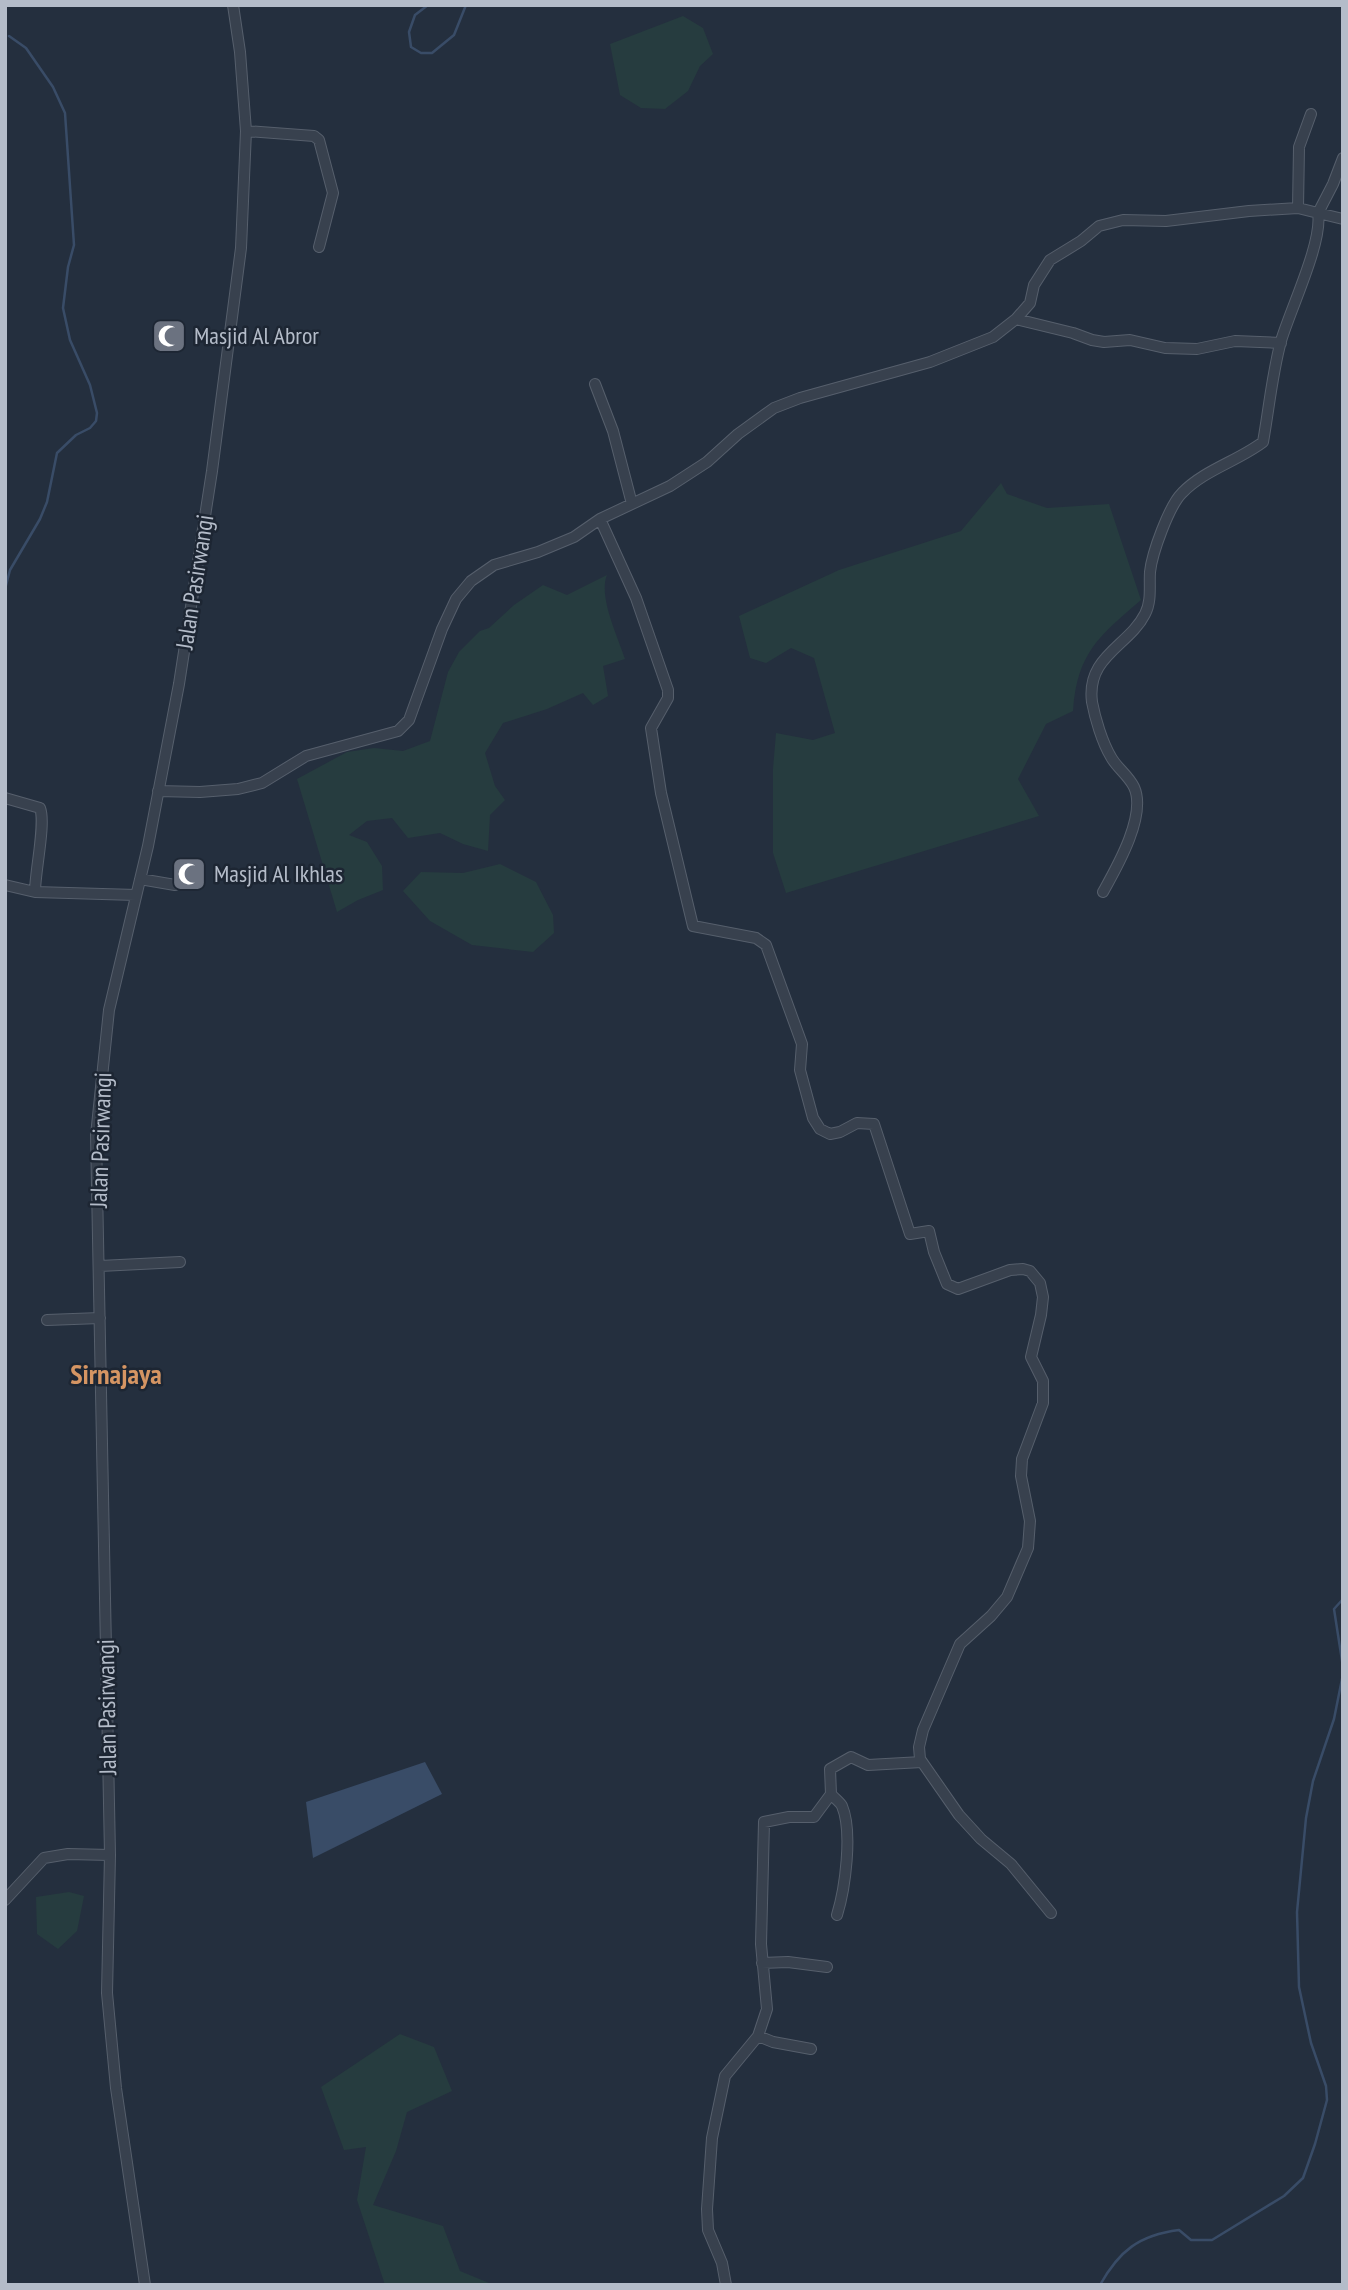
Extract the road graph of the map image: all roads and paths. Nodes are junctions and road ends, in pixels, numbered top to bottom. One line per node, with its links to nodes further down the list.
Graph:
1 (233, 5): 3 (street, Jalan Pasirwangi)
2 (1311, 114): 5 (street)
3 (246, 131): 8 (street); 14 (street, Jalan Pasirwangi)
4 (1343, 158): 6 (street)
5 (1298, 208): 6 (street); 9 (street)
6 (1318, 213): 7 (street); 10 (street)
7 (1343, 219)
8 (319, 247)
9 (1016, 319): 10 (street); 12 (street)
10 (1280, 342): 19 (street)
11 (595, 384): 12 (street)
12 (632, 504): 13 (street)
13 (600, 519): 14 (street); 26 (street)
14 (158, 791): 16 (street, Jalan Pasirwangi)
15 (5, 798): 20 (street)
16 (140, 879): 18 (street); 21 (street, Jalan Pasirwangi)
17 (5, 885): 20 (street)
18 (175, 885)
19 (1103, 891)
20 (35, 892): 21 (street)
21 (136, 895): 23 (street, Jalan Pasirwangi)
22 (180, 1262): 23 (street)
23 (100, 1266): 24 (street, Jalan Pasirwangi)
24 (100, 1318): 25 (street); 28 (street, Jalan Pasirwangi)
25 (47, 1320)
26 (922, 1762): 27 (street); 30 (street)
27 (831, 1794): 31 (street); 32 (street)
28 (110, 1855): 29 (street); 36 (street, Jalan Pasirwangi)
29 (5, 1900)
30 (1051, 1913)
31 (837, 1915)
32 (762, 1963): 33 (street); 34 (street)
33 (827, 1967)
34 (758, 2036): 35 (street); 37 (street)
35 (811, 2049)
36 (145, 2285)
37 (726, 2285)

